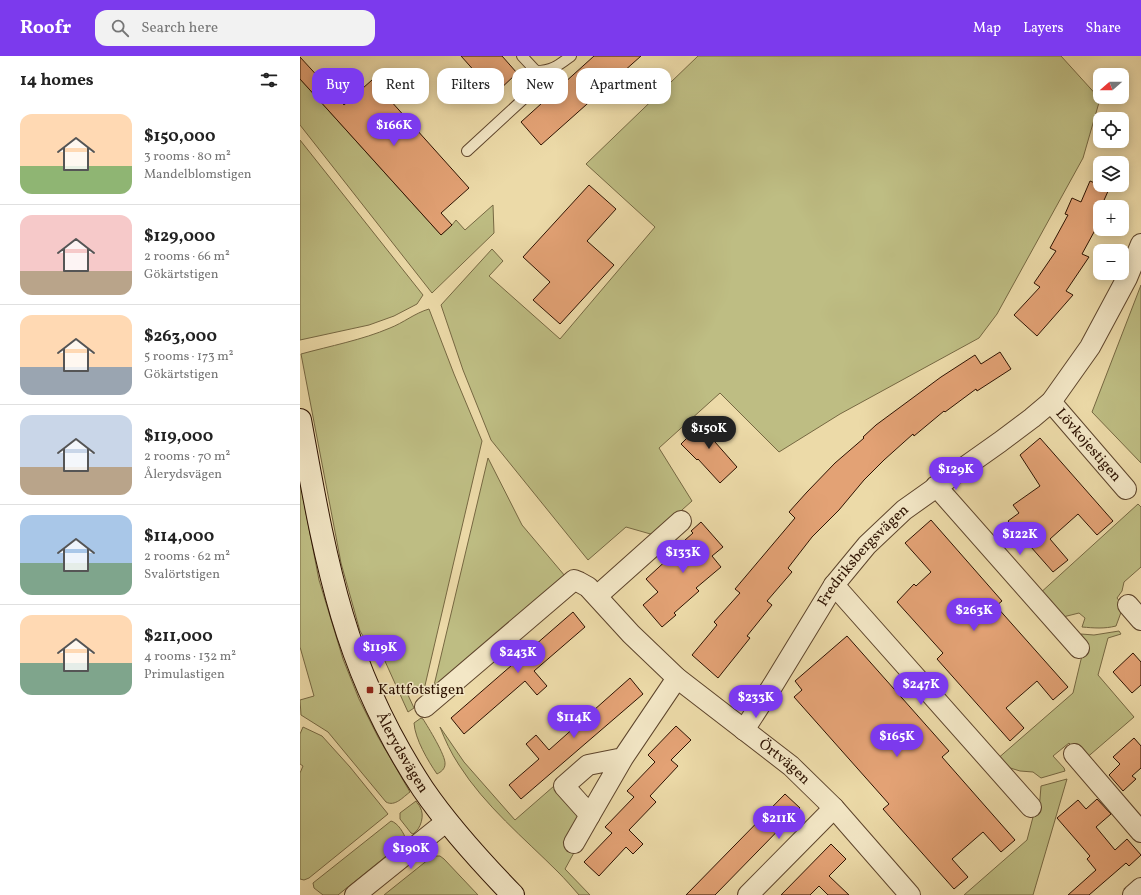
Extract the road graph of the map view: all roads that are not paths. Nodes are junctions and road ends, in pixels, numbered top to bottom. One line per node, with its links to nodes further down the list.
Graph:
1 (522, 56): 3 (lane)
2 (571, 56): 4 (lane)
3 (533, 68)
4 (554, 68)
5 (518, 104): 6 (lane)
6 (467, 151)
7 (1141, 244): 8 (street, Fredriksbergsvägen)
8 (1051, 402): 10 (street, Fredriksbergsvägen); 11 (street, Lövkojestigen)
9 (300, 420): 26 (main road, Ålerydsvägen)
10 (936, 486): 13 (street, Fredriksbergsvägen); 17 (street)
11 (1126, 489)
12 (681, 521): 14 (street)
13 (834, 585): 20 (street, Fredriksbergsvägen); 23 (street)
14 (597, 596): 18 (street, Örtvägen); 19 (street, Örtvägen)
15 (1128, 605): 16 (street)
16 (1141, 620)
17 (1079, 648)
18 (677, 678): 20 (street, Örtvägen); 22 (street)
19 (425, 707)
20 (744, 730): 24 (street, Örtvägen)
21 (1074, 754): 27 (street)
22 (623, 758): 25 (street); 25 (street)
23 (1031, 806)
24 (834, 808): 32 (street); 33 (street, Örtvägen)
25 (590, 816): 28 (street)
26 (447, 820): 30 (street); 31 (main road, Ålerydsvägen)
27 (1141, 832)
28 (574, 843)
29 (1141, 888): 34 (street)
30 (356, 895)
31 (513, 895)
32 (748, 895)
33 (910, 895)
34 (1133, 895)

